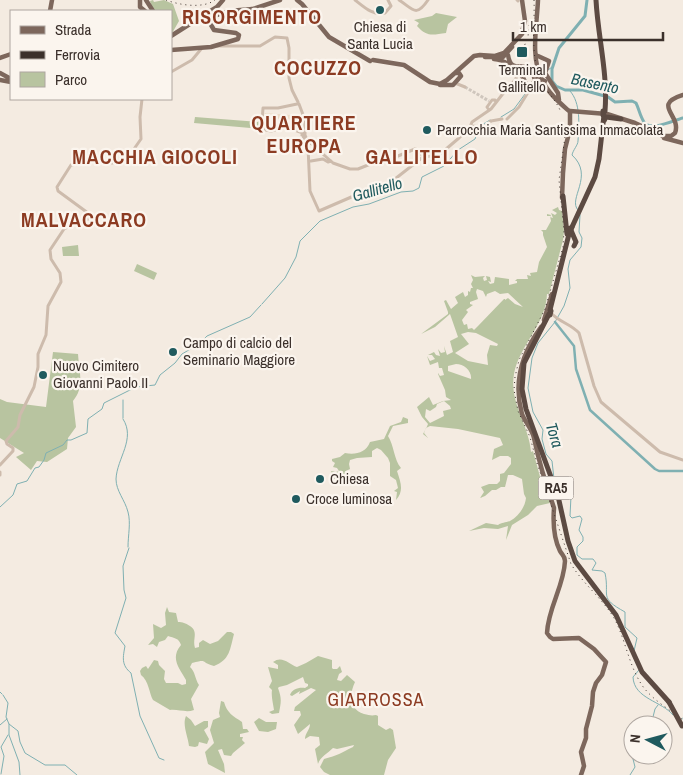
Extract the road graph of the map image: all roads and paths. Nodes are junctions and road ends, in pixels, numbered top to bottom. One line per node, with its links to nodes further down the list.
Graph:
1 (140, 0): 13 (main road)
2 (222, 0): 14 (main road)
3 (276, 0): 14 (main road)
4 (298, 0): 22 (main road)
5 (355, 0): 6 (street)
6 (388, 0)
7 (399, 0): 8 (street)
8 (428, 0)
9 (538, 0): 21 (main road)
10 (595, 0): 35 (highway, RA5)
11 (519, 1): 15 (main road)
12 (147, 2): 13 (main road)
13 (143, 10)
14 (206, 17): 16 (main road); 17 (main road)
15 (522, 33): 20 (main road); 25 (main road, bridge)
16 (172, 35)
17 (217, 45): 18 (main road); 36 (street)
18 (203, 48): 19 (main road); 23 (street)
19 (172, 50)
20 (504, 57): 24 (main road); 25 (main road); 26 (main road)
21 (537, 57): 28 (main road, bridge); 32 (main road)
22 (372, 61): 27 (main road); 29 (main road)
23 (172, 71)
24 (517, 71): 31 (main road); 40 (street)
25 (461, 72): 27 (main road); 29 (main road); 30 (street)
26 (533, 73): 28 (main road, bridge); 31 (main road, bridge)
27 (447, 80): 29 (main road)
28 (543, 81): 31 (main road, bridge); 32 (main road); 32 (main road)
29 (452, 84)
30 (465, 87)
31 (530, 87): 40 (street)
32 (554, 92): 38 (main road)
33 (683, 95): 41 (main road)
34 (142, 100): 57 (street)
35 (605, 101): 37 (highway, RA5); 39 (highway)
36 (297, 103): 43 (street); 43 (street)
37 (604, 111): 42 (highway, RA5); 50 (highway, RA5)
38 (570, 112): 39 (main road); 48 (main road)
39 (620, 118): 41 (main road); 42 (highway)
40 (475, 125): 45 (street)
41 (646, 128): 44 (main road)
42 (602, 136): 50 (highway, RA5)
43 (305, 137): 46 (street); 47 (street)
44 (683, 142)
45 (423, 157): 46 (street); 47 (street)
46 (310, 160): 47 (street)
47 (331, 161)
48 (563, 196): 49 (highway); 54 (main road)
49 (565, 212): 50 (highway); 51 (highway); 52 (highway)
50 (578, 213): 51 (highway, RA5)
51 (570, 232): 52 (highway); 53 (highway, RA5); 55 (highway, RA5)
52 (574, 246): 53 (highway)
53 (563, 263): 55 (highway, RA5)
54 (550, 300): 55 (street); 59 (main road)
55 (551, 313): 56 (street); 58 (highway, RA5, bridge)
56 (683, 460)
57 (0, 464)
58 (683, 726)
59 (581, 775)

